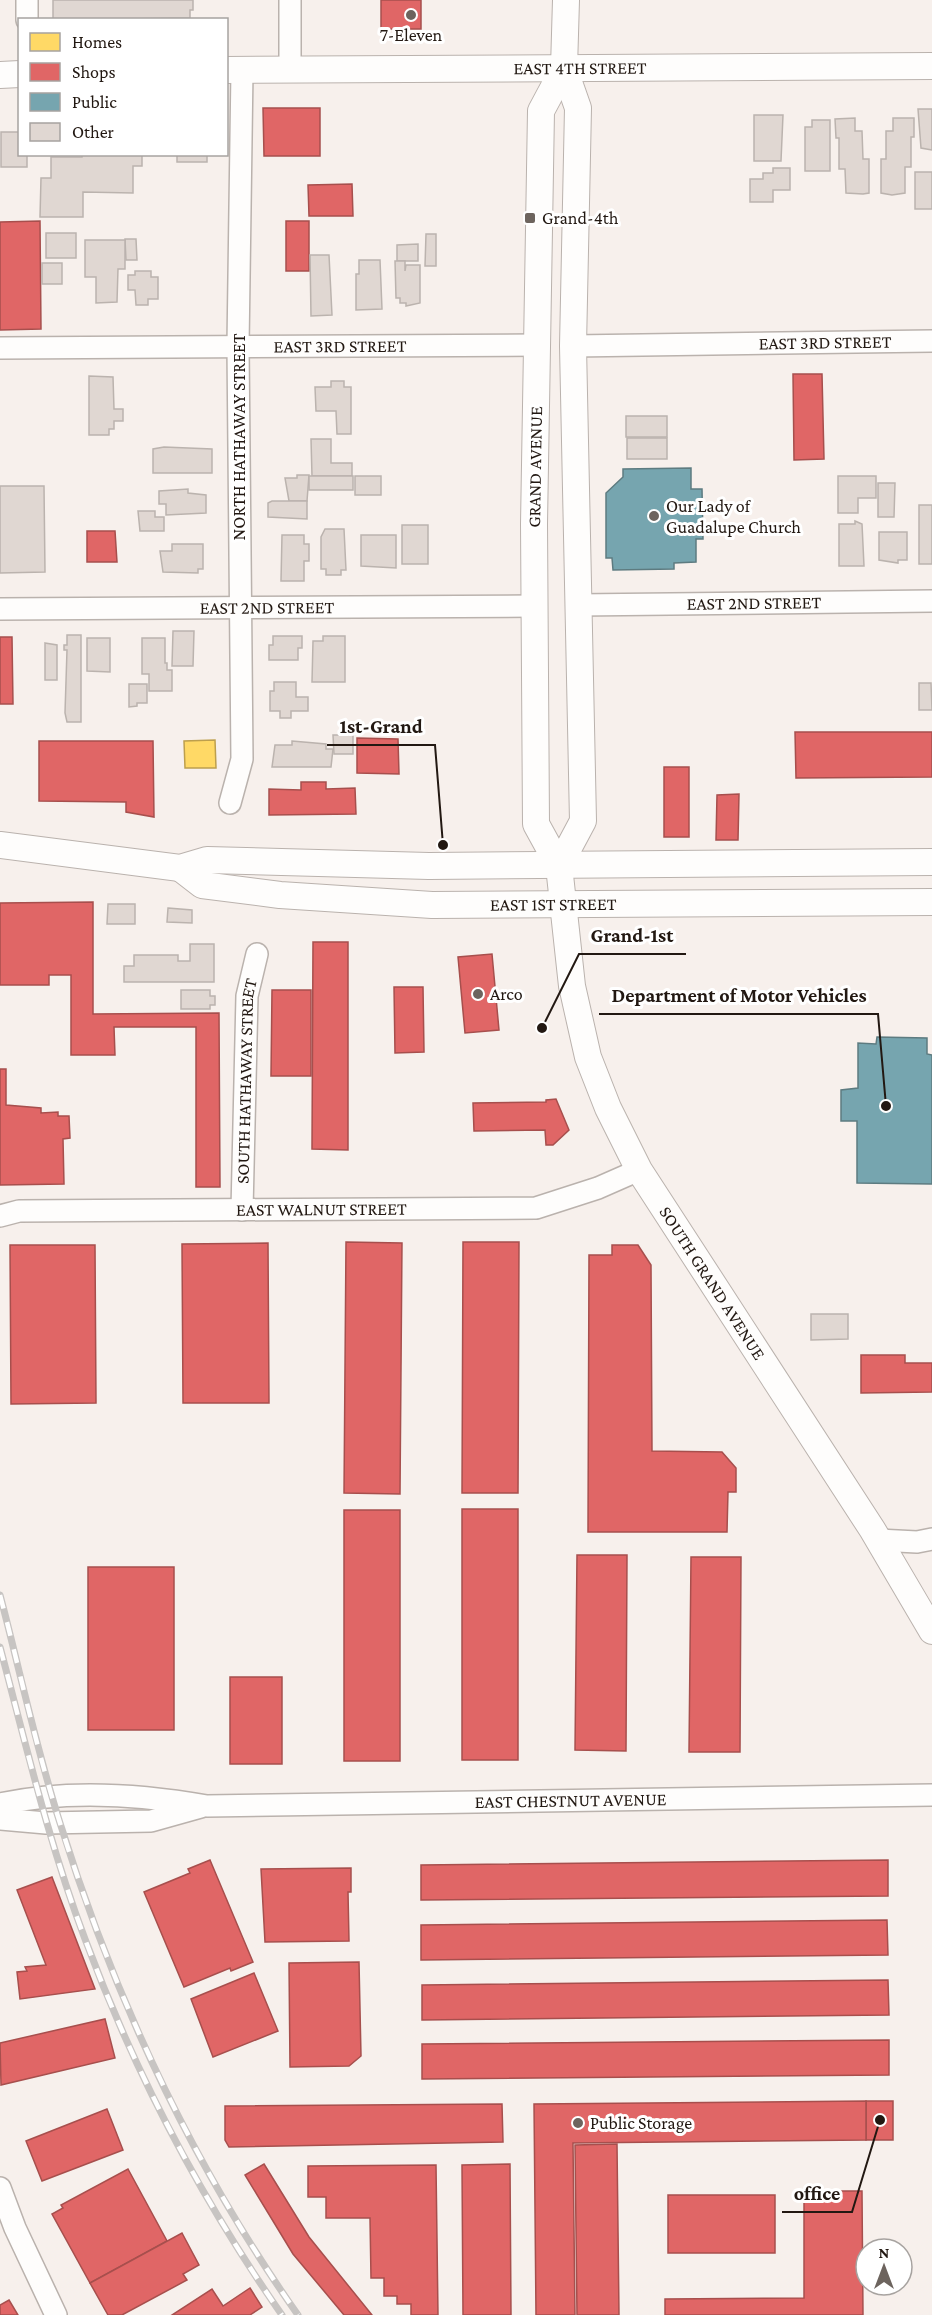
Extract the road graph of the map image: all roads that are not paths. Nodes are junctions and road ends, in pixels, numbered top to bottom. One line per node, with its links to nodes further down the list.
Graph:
1 (27, 0): 4 (street)
2 (290, 0): 8 (street)
3 (566, 0): 6 (main road, GRAND AVENUE)
4 (27, 18)
5 (932, 66): 6 (main road, EAST 4TH STREET)
6 (564, 68): 8 (main road, EAST 4TH STREET); 12 (main road, GRAND AVENUE); 14 (main road, GRAND AVENUE)
7 (234, 70): 8 (main road, EAST 4TH STREET); 13 (street, NORTH HATHAWAY STREET)
8 (290, 70)
9 (18, 74): 10 (main road)
10 (0, 75)
11 (932, 341): 14 (street, EAST 3RD STREET)
12 (538, 345): 13 (street, EAST 3RD STREET); 19 (main road, GRAND AVENUE)
13 (238, 346): 15 (street, EAST 3RD STREET); 18 (street, NORTH HATHAWAY STREET)
14 (573, 346): 17 (main road, GRAND AVENUE)
15 (0, 348)
16 (932, 600): 17 (street, EAST 2ND STREET)
17 (577, 605): 24 (main road, GRAND AVENUE)
18 (241, 606): 19 (street, EAST 2ND STREET); 20 (street, EAST 2ND STREET); 21 (street, NORTH HATHAWAY STREET)
19 (533, 606): 24 (main road, GRAND AVENUE)
20 (0, 609)
21 (230, 803)
22 (0, 845): 25 (main road, EAST 1ST STREET)
23 (932, 862): 24 (main road, EAST 1ST STREET)
24 (559, 866): 25 (main road, EAST 1ST STREET); 27 (main road, GRAND AVENUE)
25 (180, 868): 27 (main road, EAST 1ST STREET)
26 (932, 902): 27 (main road, EAST 1ST STREET)
27 (562, 905): 29 (main road, SOUTH GRAND AVENUE)
28 (257, 954): 30 (street, SOUTH HATHAWAY STREET)
29 (639, 1170): 30 (street, EAST WALNUT STREET); 33 (main road, SOUTH GRAND AVENUE)
30 (242, 1210): 31 (street, EAST WALNUT STREET)
31 (0, 1216)
32 (932, 1539): 33 (street)
33 (878, 1540): 34 (main road, SOUTH GRAND AVENUE)
34 (931, 1628)
35 (932, 1795): 37 (street, EAST CHESTNUT AVENUE)
36 (0, 1804): 37 (street, EAST CHESTNUT AVENUE)
37 (207, 1806): 38 (street, EAST CHESTNUT AVENUE)
38 (0, 1819)
39 (0, 2188): 40 (street)
40 (56, 2315)

